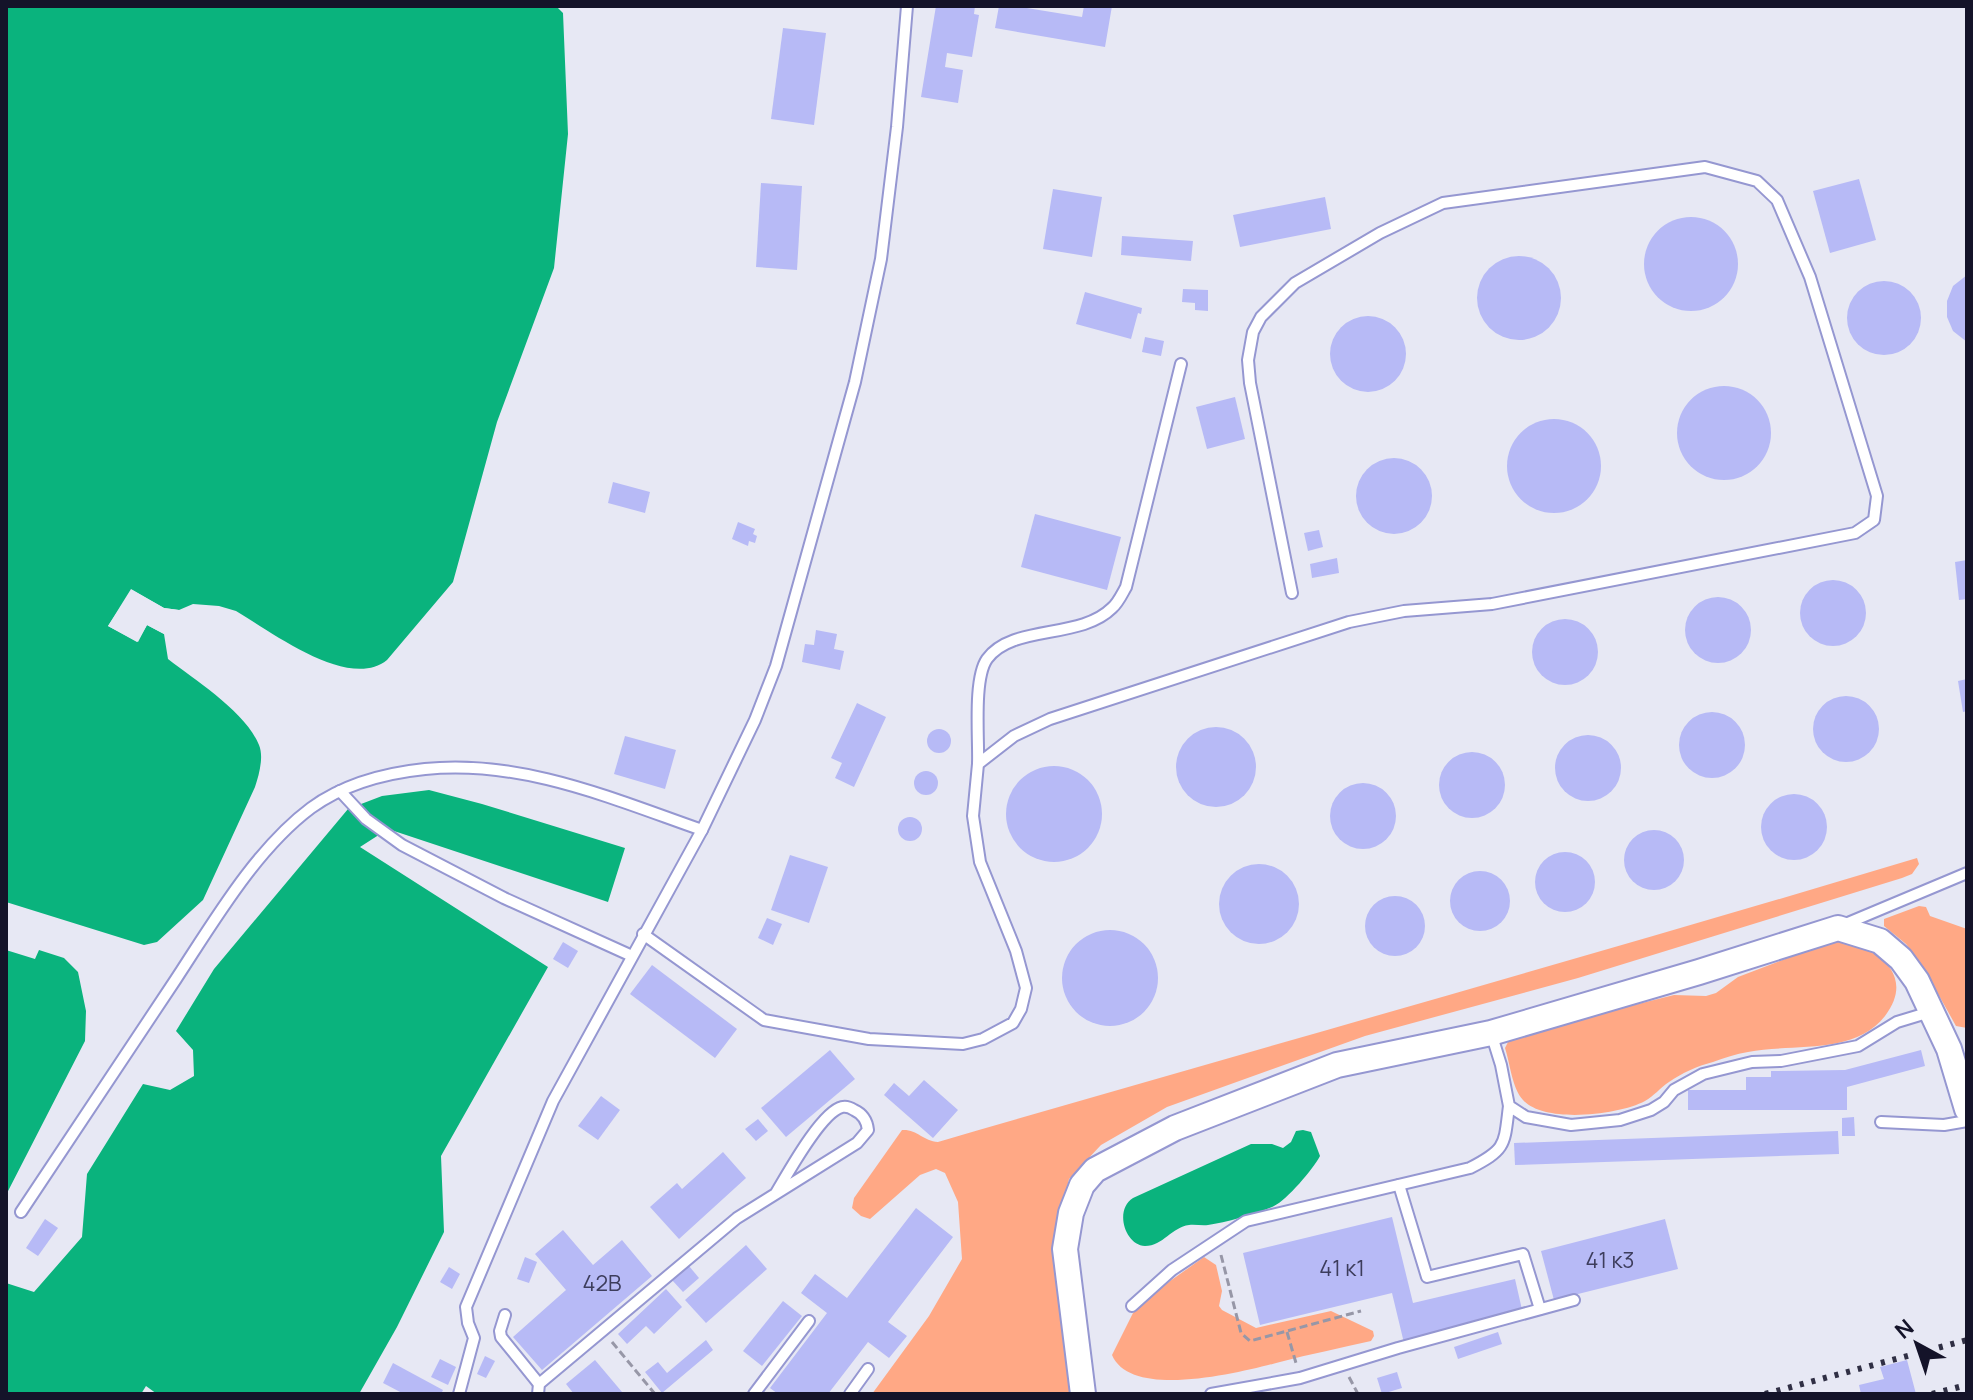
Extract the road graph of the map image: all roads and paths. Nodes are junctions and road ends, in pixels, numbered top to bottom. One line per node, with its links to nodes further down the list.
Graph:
1 (907, 6): 6 (lane)
2 (1181, 364): 4 (lane)
3 (1292, 593): 4 (lane)
4 (978, 764): 9 (lane)
5 (340, 791): 6 (lane); 10 (lane); 19 (lane)
6 (702, 830): 9 (lane)
7 (1967, 873): 8 (lane)
8 (1838, 928): 11 (street); 12 (street)
9 (643, 934): 10 (lane)
10 (632, 956): 33 (lane)
11 (1932, 1012): 13 (lane); 14 (street)
12 (1491, 1033): 13 (lane); 37 (street)
13 (1509, 1106): 17 (lane)
14 (1967, 1109)
15 (1967, 1121): 16 (lane)
16 (1881, 1122)
17 (1399, 1185): 20 (lane); 23 (lane)
18 (776, 1193): 18 (lane); 27 (lane)
19 (21, 1212)
20 (1217, 1240): 22 (lane); 28 (path)
21 (1574, 1300): 23 (lane)
22 (1132, 1306)
23 (1540, 1309): 30 (lane)
24 (1361, 1311): 28 (path)
25 (505, 1315): 32 (lane)
26 (809, 1321): 35 (lane)
27 (602, 1330): 32 (lane); 34 (path)
28 (1287, 1331): 30 (path)
29 (868, 1369): 36 (lane)
30 (1300, 1378): 38 (lane)
31 (1351, 1381): 39 (path)
32 (539, 1389)
33 (459, 1394)
34 (655, 1394)
35 (754, 1394)
36 (850, 1394)
37 (1083, 1394)
38 (1211, 1394)
39 (1358, 1394)

